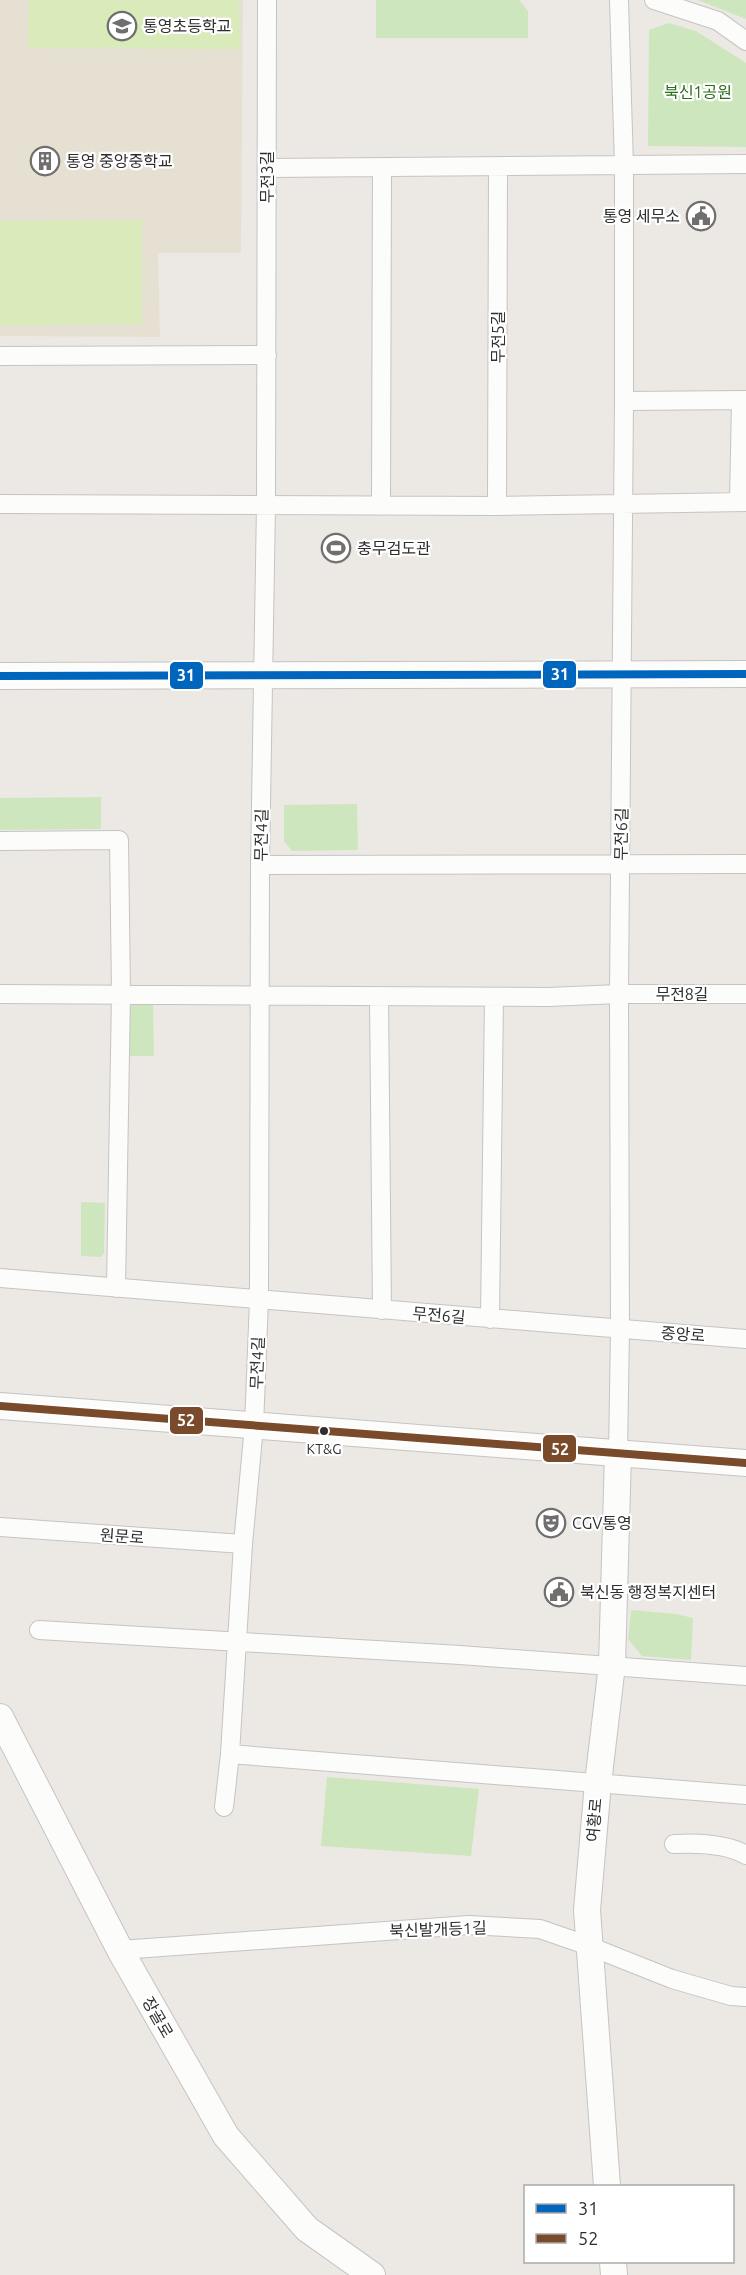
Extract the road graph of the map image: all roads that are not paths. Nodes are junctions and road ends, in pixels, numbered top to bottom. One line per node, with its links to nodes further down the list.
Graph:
1 (267, 0): 9 (street, 무전3길)
2 (619, 0): 6 (street)
3 (654, 0): 4 (street)
4 (746, 41)
5 (746, 164): 6 (street)
6 (624, 166): 8 (street); 13 (street)
7 (382, 167): 8 (street); 9 (street); 18 (street)
8 (498, 167): 19 (street, 무전5길)
9 (267, 168): 10 (street, 무전3길)
10 (267, 355): 11 (street); 16 (street, 무전3길)
11 (0, 356)
12 (743, 400): 13 (street); 14 (street)
13 (624, 401): 17 (street)
14 (743, 502): 17 (street)
15 (0, 504): 16 (street)
16 (266, 504): 18 (street); 20 (street, 무전3길)
17 (622, 504): 19 (street); 22 (street)
18 (381, 506): 19 (street)
19 (497, 506)
20 (264, 674): 22 (street); 23 (street); 27 (street, 무전4길)
21 (746, 674): 22 (street)
22 (622, 675): 25 (street, 무전6길)
23 (0, 676)
24 (0, 841): 29 (street)
25 (620, 863): 26 (street); 27 (street); 30 (street, 무전6길)
26 (746, 864)
27 (260, 865): 32 (street, 무전4길)
28 (0, 994): 29 (street)
29 (121, 994): 32 (street); 36 (street)
30 (619, 994): 31 (street, 무전8길); 34 (street); 40 (street, 무전6길)
31 (746, 994)
32 (259, 996): 33 (street); 37 (street, 무전4길)
33 (379, 996): 34 (street); 38 (street)
34 (494, 997): 39 (street)
35 (0, 1278): 36 (street)
36 (116, 1288): 37 (street)
37 (259, 1300): 38 (street, 무전6길); 43 (street, 무전4길)
38 (382, 1310): 39 (street, 무전6길)
39 (490, 1319): 40 (street, 무전6길)
40 (620, 1330): 41 (street, 중앙로); 44 (street, 무전6길)
41 (746, 1339)
42 (0, 1406): 43 (street)
43 (254, 1426): 44 (street); 47 (street, 무전4길)
44 (618, 1454): 45 (street); 50 (street, 여황로)
45 (746, 1463)
46 (0, 1527): 47 (street, 원문로)
47 (243, 1544): 49 (street, 무전4길)
48 (39, 1630): 49 (street)
49 (237, 1641): 50 (street); 53 (street, 무전4길)
50 (612, 1665): 51 (street); 54 (street, 여황로)
51 (746, 1676)
52 (0, 1718): 60 (street, 장골로)
53 (230, 1754): 54 (street); 56 (street, 무전4길)
54 (598, 1783): 55 (street); 59 (street, 여황로)
55 (746, 1795)
56 (224, 1808)
57 (674, 1844): 58 (street)
58 (746, 1855)
59 (589, 1946): 60 (street, 북신발개등1길); 61 (street, 북신발개등1길); 62 (street, 여황로)
60 (120, 1950): 63 (street, 장골로)
61 (746, 1996)
62 (607, 2185)
63 (372, 2275)

